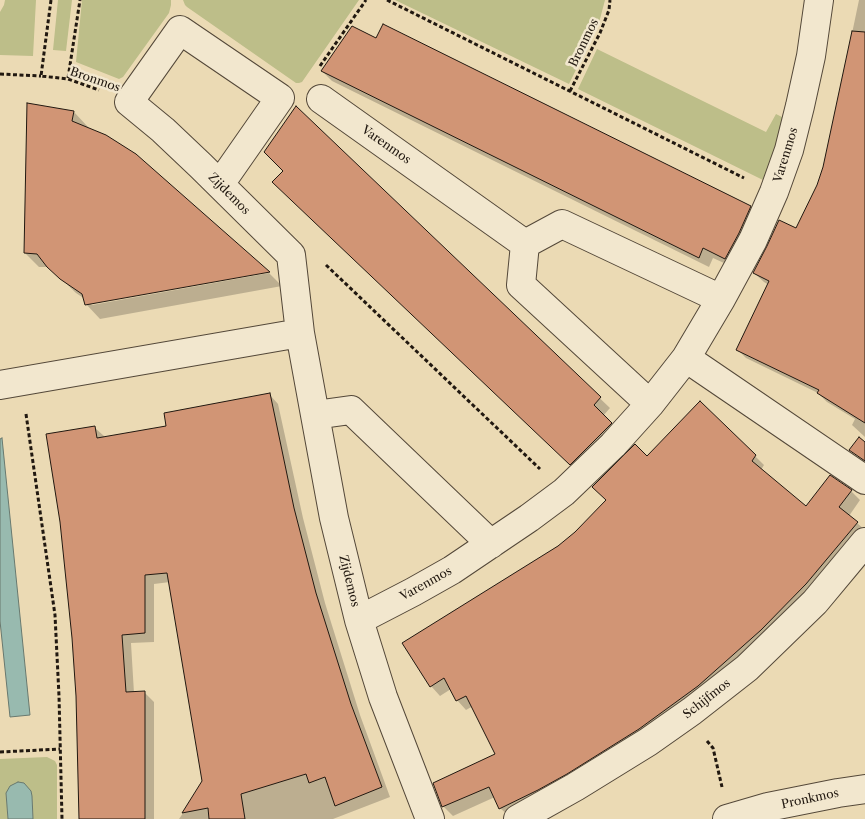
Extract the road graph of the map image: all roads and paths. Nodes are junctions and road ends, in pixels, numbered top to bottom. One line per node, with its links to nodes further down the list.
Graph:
1 (51, 0): 8 (path)
2 (80, 0): 9 (path)
3 (366, 0): 11 (path)
4 (387, 0): 10 (path)
5 (610, 0): 10 (path, Bronmos)
6 (820, 0): 15 (street, Varenmos)
7 (0, 74): 8 (path, Bronmos)
8 (41, 76): 9 (path, Bronmos)
9 (68, 79): 13 (path, Bronmos)
10 (570, 91): 15 (path)
11 (280, 98): 13 (street); 14 (street)
12 (321, 99): 16 (street, Varenmos)
13 (129, 102): 14 (street, Zijdemos)
14 (220, 184): 17 (street, Zijdemos)
15 (774, 192): 18 (street, Varenmos)
16 (525, 244): 18 (street); 22 (street)
17 (291, 255): 19 (street, Zijdemos); 25 (path)
18 (721, 299): 20 (street, Varenmos)
19 (300, 333): 21 (street); 23 (street, Zijdemos)
20 (686, 358): 22 (street, Varenmos); 24 (street)
21 (11, 383): 30 (path)
22 (650, 404): 25 (street, Varenmos)
23 (315, 416): 27 (street); 28 (street, Zijdemos)
24 (865, 480)
25 (564, 492): 27 (street, Varenmos)
26 (865, 542): 29 (street, Schijfmos)
27 (491, 544): 28 (street, Varenmos)
28 (358, 620): 34 (street, Zijdemos)
29 (685, 717): 35 (street, Schijfmos); 36 (path)
30 (60, 749): 31 (path); 33 (path)
31 (0, 752)
32 (865, 788): 36 (street, Pronkmos)
33 (62, 819)
34 (430, 819)
35 (518, 819)
36 (728, 819)

